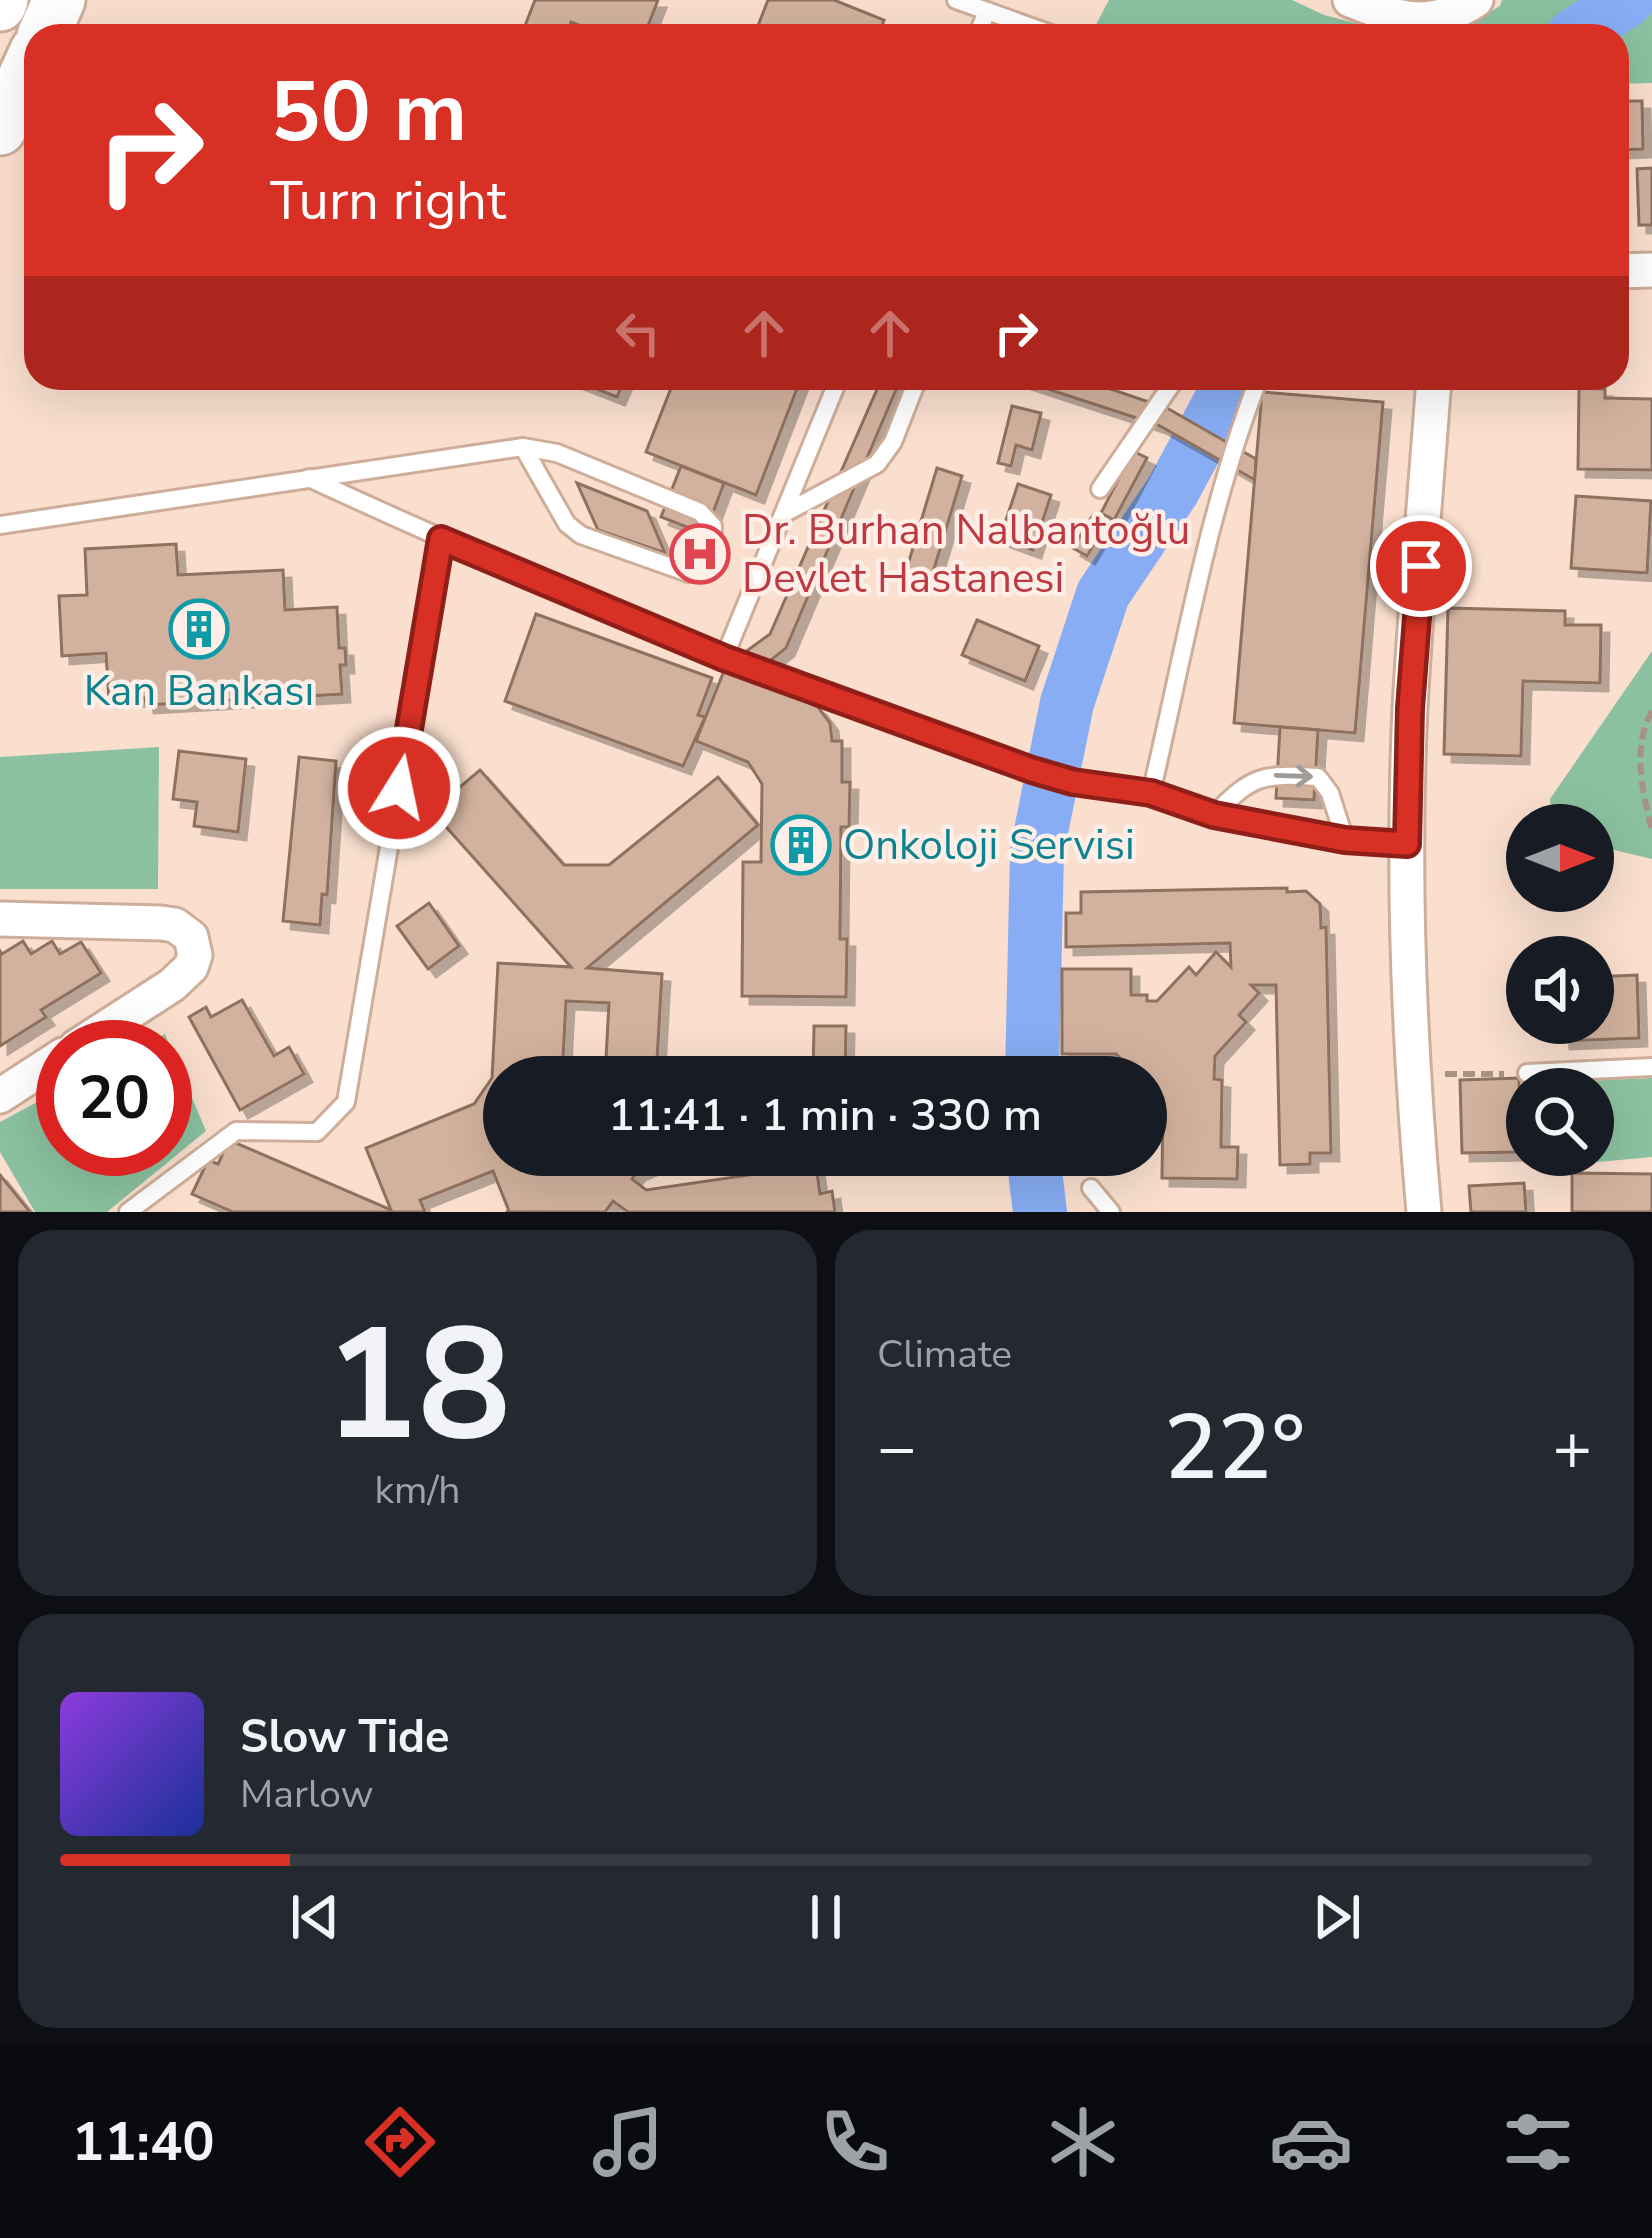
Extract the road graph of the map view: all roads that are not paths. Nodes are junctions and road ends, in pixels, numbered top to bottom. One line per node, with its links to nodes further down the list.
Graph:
1 (956, 0): 4 (lane)
2 (1350, 0): 7 (street)
3 (1476, 0): 8 (street)
4 (987, 11): 5 (lane); 6 (lane)
5 (981, 24)
6 (1024, 24)
7 (1388, 24)
8 (1411, 24)
9 (24, 77): 10 (main road)
10 (0, 129)
11 (834, 390): 19 (lane)
12 (913, 390): 19 (lane)
13 (1168, 390): 18 (lane)
14 (1254, 390): 23 (lane)
15 (1433, 390): 26 (street)
16 (523, 447): 16 (lane); 17 (lane)
17 (309, 478): 20 (lane); 21 (lane)
18 (1100, 489)
19 (785, 513): 22 (lane)
20 (0, 525)
21 (441, 539): 22 (lane); 34 (lane)
22 (724, 658): 23 (lane)
23 (1151, 793): 24 (lane)
24 (1214, 815): 25 (lane); 25 (lane, one-way to 25)
25 (1345, 840): 26 (lane)
26 (1407, 844): 36 (street)
27 (0, 919): 28 (street)
28 (118, 1020)
29 (1652, 1067): 30 (lane)
30 (1614, 1069)
31 (36, 1073): 32 (street)
32 (0, 1096)
33 (1091, 1188): 35 (lane)
34 (128, 1212)
35 (1111, 1212)
36 (1424, 1212)

